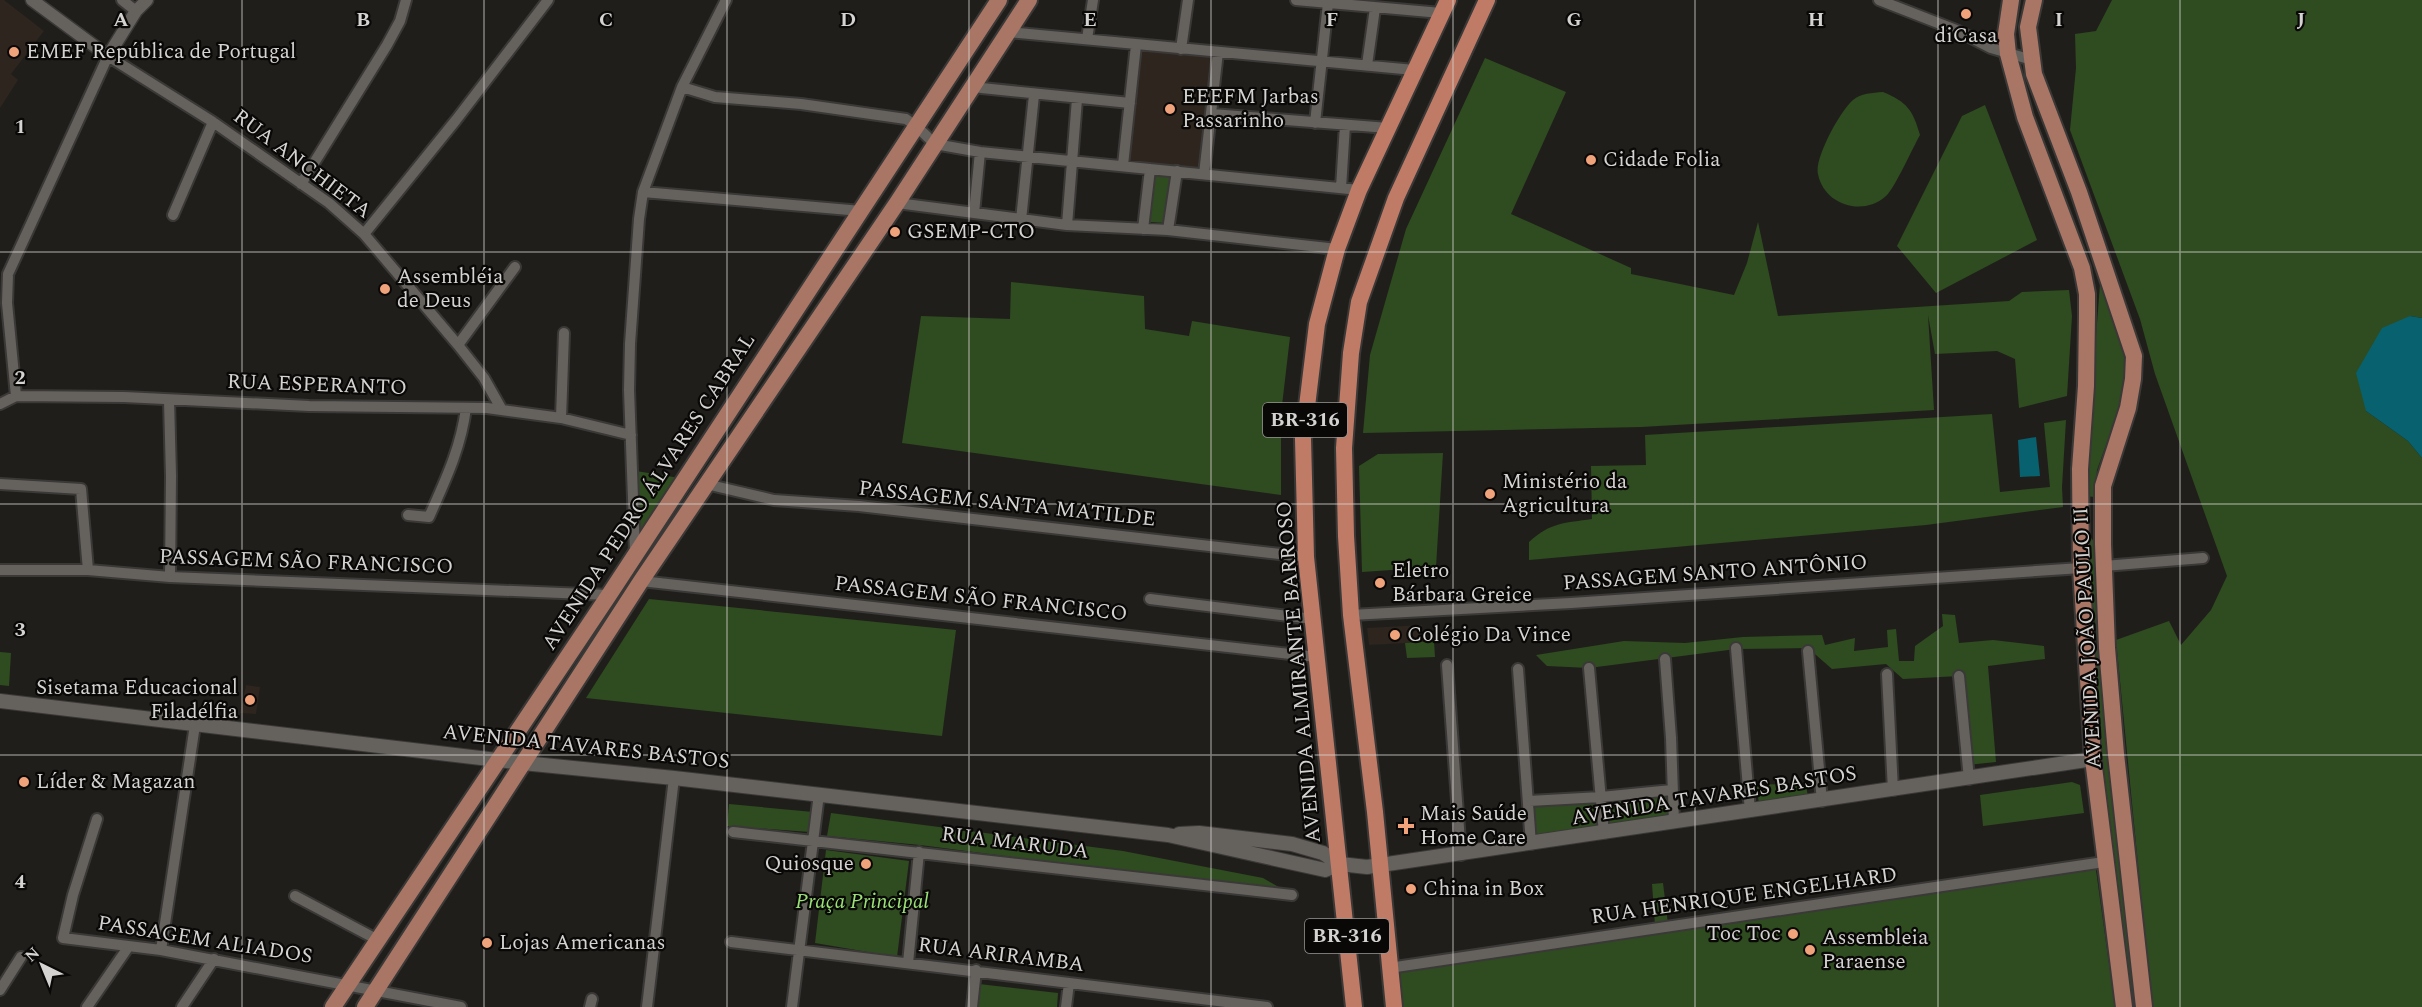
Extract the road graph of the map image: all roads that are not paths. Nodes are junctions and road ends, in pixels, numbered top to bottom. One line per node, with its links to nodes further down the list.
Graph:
1 (32, 0): 26 (street, RUA ANCHIETA)
2 (122, 0): 19 (street)
3 (147, 0): 19 (street)
4 (406, 0): 50 (street)
5 (726, 0): 31 (street)
6 (999, 0): 40 (main road, AVENIDA PEDRO ÁLVARES CABRAL)
7 (1029, 0): 20 (main road, AVENIDA PEDRO ÁLVARES CABRAL)
8 (1092, 0): 21 (street)
9 (1188, 0): 23 (street)
10 (1296, 0): 16 (street)
11 (1487, 0): 91 (highway, BR-316)
12 (1878, 0): 25 (street)
13 (2011, 0): 25 (main road, AVENIDA JOÃO PAULO II)
14 (2034, 0): 27 (main road, AVENIDA JOÃO PAULO II)
15 (546, 1): 62 (street)
16 (1328, 3): 18 (street); 28 (street)
17 (1444, 7): 18 (street); 30 (highway, AVENIDA ALMIRANTE BARROSO / BR-316)
18 (1375, 8): 29 (street)
19 (136, 11): 26 (street)
20 (1008, 32): 21 (street); 32 (main road, AVENIDA PEDRO ÁLVARES CABRAL)
21 (1087, 39): 22 (street)
22 (1136, 45): 23 (street); 35 (street)
23 (1181, 49): 24 (street)
24 (1218, 52): 28 (street); 36 (street)
25 (2008, 54): 27 (street); 76 (main road, AVENIDA JOÃO PAULO II)
26 (108, 56): 37 (street, RUA ANCHIETA); 67 (street)
27 (2032, 60): 78 (main road, AVENIDA JOÃO PAULO II)
28 (1322, 63): 29 (street); 38 (street)
29 (1368, 65): 30 (street)
30 (1414, 70): 41 (highway, AVENIDA ALMIRANTE BARROSO / BR-316)
31 (682, 87): 40 (street); 53 (street)
32 (972, 87): 33 (street); 42 (main road, AVENIDA PEDRO ÁLVARES CABRAL)
33 (1034, 95): 34 (street); 44 (street)
34 (1077, 99): 35 (street); 45 (street)
35 (1130, 103): 46 (street)
36 (1212, 114): 38 (street); 49 (street)
37 (213, 122): 50 (street, RUA ANCHIETA); 57 (street)
38 (1315, 123): 39 (street)
39 (1345, 125): 41 (street); 51 (street)
40 (916, 126): 42 (street); 55 (main road, AVENIDA PEDRO ÁLVARES CABRAL)
41 (1388, 128): 52 (highway, AVENIDA ALMIRANTE BARROSO / BR-316)
42 (935, 144): 43 (street); 54 (main road, AVENIDA PEDRO ÁLVARES CABRAL)
43 (980, 152): 44 (street); 56 (street)
44 (1027, 157): 45 (street); 58 (street)
45 (1071, 161): 46 (street); 59 (street)
46 (1123, 165): 47 (street)
47 (1150, 169): 48 (street); 60 (street)
48 (1177, 171): 49 (street); 61 (street)
49 (1204, 174): 51 (street)
50 (301, 184): 62 (street, RUA ANCHIETA)
51 (1341, 188): 52 (street)
52 (1359, 190): 63 (highway, AVENIDA ALMIRANTE BARROSO / BR-316)
53 (643, 192): 55 (street); 73 (street)
54 (897, 203): 56 (street); 75 (main road, AVENIDA PEDRO ÁLVARES CABRAL)
55 (861, 211): 79 (main road, AVENIDA PEDRO ÁLVARES CABRAL)
56 (974, 213): 58 (street)
57 (173, 215)
58 (1021, 220): 59 (street)
59 (1067, 225): 60 (street)
60 (1143, 229): 61 (street)
61 (1168, 230): 63 (street)
62 (364, 234): 66 (street, RUA ANCHIETA)
63 (1337, 249): 80 (highway, AVENIDA ALMIRANTE BARROSO / BR-316)
64 (515, 267): 66 (street)
65 (564, 333): 72 (street)
66 (458, 345): 71 (street, RUA ANCHIETA)
67 (16, 396): 68 (street, RUA ESPERANTO); 69 (street, RUA ESPERANTO)
68 (169, 400): 70 (street, RUA ESPERANTO); 86 (street)
69 (0, 404)
70 (466, 408): 71 (street, RUA ESPERANTO); 77 (street)
71 (501, 410): 72 (street, RUA ESPERANTO)
72 (561, 418): 73 (street, RUA ESPERANTO)
73 (631, 435): 79 (street)
74 (0, 484): 85 (street)
75 (706, 484): 80 (street, PASSAGEM SANTA MATILDE); 87 (main road, AVENIDA PEDRO ÁLVARES CABRAL)
76 (2080, 504): 78 (main road); 83 (main road, AVENIDA JOÃO PAULO II)
77 (408, 515)
78 (2103, 544): 82 (main road, AVENIDA JOÃO PAULO II)
79 (635, 553): 88 (main road, AVENIDA PEDRO ÁLVARES CABRAL)
80 (1306, 557): 92 (highway, AVENIDA ALMIRANTE BARROSO / BR-316)
81 (2203, 558): 82 (street)
82 (2104, 566): 94 (main road, AVENIDA JOÃO PAULO II)
83 (2081, 568): 90 (main road, AVENIDA JOÃO PAULO II); 91 (street, PASSAGEM SANTO ANTÔNIO)
84 (0, 570): 85 (street, PASSAGEM SÃO FRANCISCO)
85 (88, 570): 86 (street, PASSAGEM SÃO FRANCISCO)
86 (170, 577): 88 (street, PASSAGEM SÃO FRANCISCO)
87 (641, 581): 96 (street, PASSAGEM SÃO FRANCISCO); 107 (main road, AVENIDA PEDRO ÁLVARES CABRAL)
88 (609, 595): 105 (main road, AVENIDA PEDRO ÁLVARES CABRAL)
89 (1150, 599): 92 (street)
90 (2084, 607): 94 (main road); 106 (main road, AVENIDA JOÃO PAULO II)
91 (1351, 615): 127 (highway, BR-316)
92 (1313, 619): 96 (highway, AVENIDA ALMIRANTE BARROSO / BR-316)
93 (1736, 648): 116 (street)
94 (2107, 648): 157 (main road, AVENIDA JOÃO PAULO II)
95 (1808, 651): 115 (street)
96 (1317, 657): 126 (highway, AVENIDA ALMIRANTE BARROSO / BR-316)
97 (1665, 659): 110 (street)
98 (1447, 665): 124 (street)
99 (1589, 668): 113 (street)
100 (1518, 669): 114 (street)
101 (1887, 674): 111 (street)
102 (1959, 676): 109 (street)
103 (0, 701): 104 (main road, AVENIDA TAVARES BASTOS)
104 (195, 724): 105 (main road, AVENIDA TAVARES BASTOS); 133 (street)
105 (500, 759): 107 (main road, AVENIDA TAVARES BASTOS); 130 (main road, AVENIDA PEDRO ÁLVARES CABRAL)
106 (2093, 759): 109 (main road, AVENIDA TAVARES BASTOS); 125 (main road, AVENIDA JOÃO PAULO II)
107 (523, 764): 108 (main road, AVENIDA TAVARES BASTOS); 143 (main road, AVENIDA PEDRO ÁLVARES CABRAL)
108 (674, 778): 112 (main road, AVENIDA TAVARES BASTOS); 149 (street)
109 (1969, 779): 111 (main road, AVENIDA TAVARES BASTOS)
110 (1672, 790): 113 (street); 118 (street)
111 (1893, 790): 115 (main road, AVENIDA TAVARES BASTOS)
112 (819, 794): 121 (street); 126 (main road, AVENIDA TAVARES BASTOS)
113 (1601, 797): 114 (street); 120 (street)
114 (1529, 801): 122 (street)
115 (1822, 801): 116 (main road, AVENIDA TAVARES BASTOS)
116 (1750, 811): 118 (main road, AVENIDA TAVARES BASTOS)
117 (97, 819): 132 (street, PASSAGEM ALIADOS)
118 (1674, 822): 120 (main road, AVENIDA TAVARES BASTOS)
119 (733, 832): 121 (street, RUA MARUDA)
120 (1604, 833): 122 (main road, AVENIDA TAVARES BASTOS)
121 (813, 841): 123 (street, RUA MARUDA); 134 (street)
122 (1532, 844): 124 (main road, AVENIDA TAVARES BASTOS)
123 (919, 852): 128 (street, RUA MARUDA); 137 (street)
124 (1461, 855): 127 (main road, AVENIDA TAVARES BASTOS)
125 (2104, 862): 138 (street, RUA HENRIQUE ENGELHARD); 156 (main road, AVENIDA JOÃO PAULO II)
126 (1340, 864): 127 (main road, AVENIDA TAVARES BASTOS); 154 (highway, AVENIDA ALMIRANTE BARROSO / BR-316)
127 (1380, 866): 138 (highway, BR-316)
128 (1292, 895)
129 (295, 896): 130 (street)
130 (378, 940): 141 (main road, AVENIDA PEDRO ÁLVARES CABRAL)
131 (731, 942): 134 (street, RUA ARIRAMBA)
132 (129, 946): 133 (street, PASSAGEM ALIADOS); 144 (street)
133 (161, 950): 136 (street, PASSAGEM ALIADOS)
134 (800, 950): 137 (street, RUA ARIRAMBA); 150 (street)
135 (21, 957): 142 (street)
136 (214, 959): 141 (street, PASSAGEM ALIADOS); 145 (street)
137 (908, 963): 139 (street, RUA ARIRAMBA)
138 (1389, 968): 155 (highway, BR-316)
139 (976, 970): 140 (street, RUA ARIRAMBA); 151 (street)
140 (1069, 983): 152 (street); 153 (street, RUA ARIRAMBA)
141 (348, 984): 143 (street, PASSAGEM ALIADOS); 146 (main road, AVENIDA PEDRO ÁLVARES CABRAL)
142 (0, 990)
143 (376, 990): 147 (main road, AVENIDA PEDRO ÁLVARES CABRAL); 148 (street, PASSAGEM ALIADOS)
144 (87, 1007)
145 (182, 1007)
146 (333, 1007)
147 (365, 1007)
148 (461, 1007)
149 (647, 1007)
150 (792, 1007)
151 (972, 1007)
152 (1066, 1007)
153 (1267, 1007)
154 (1354, 1007)
155 (1394, 1007)
156 (2124, 1007)
157 (2144, 1007)

